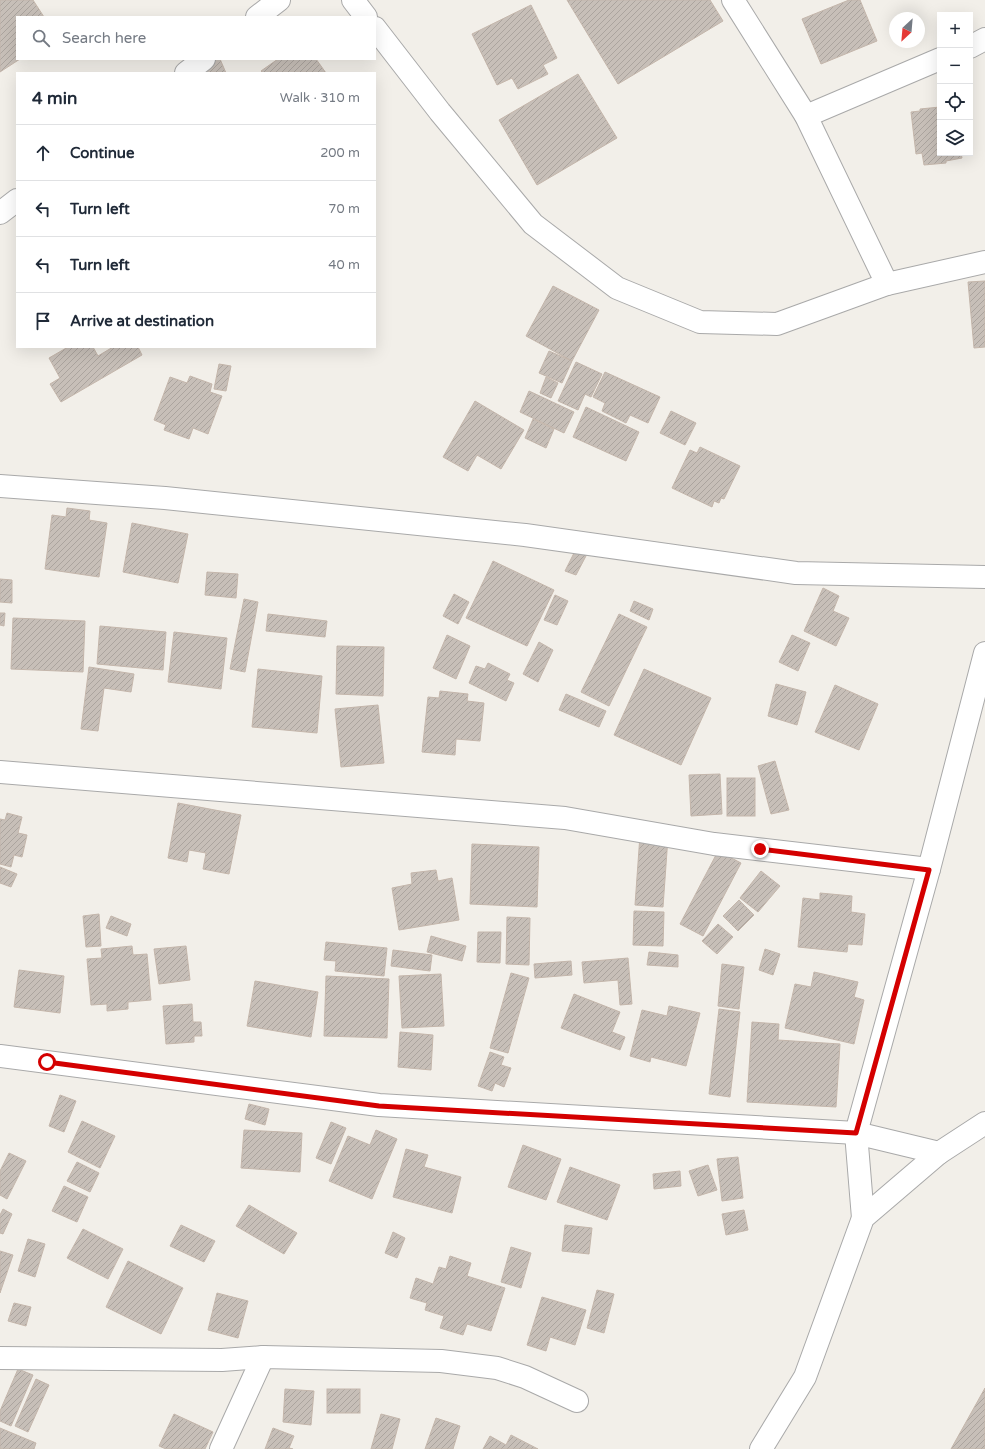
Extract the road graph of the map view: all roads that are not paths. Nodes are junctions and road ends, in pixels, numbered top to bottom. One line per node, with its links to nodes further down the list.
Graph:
1 (279, 0): 4 (street)
2 (353, 0): 5 (street)
3 (733, 0): 12 (street)
4 (258, 16)
5 (365, 16)
6 (376, 29): 16 (street)
7 (985, 39): 8 (street)
8 (973, 45)
9 (203, 60): 11 (street)
10 (937, 60): 12 (street)
11 (187, 72)
12 (806, 116): 16 (street)
13 (16, 201): 14 (street)
14 (0, 213)
15 (985, 262): 16 (street)
16 (887, 284)
17 (0, 486): 18 (street)
18 (985, 577)
19 (985, 653): 21 (street)
20 (0, 772): 21 (street)
21 (929, 870): 24 (street)
22 (0, 1056): 24 (street)
23 (985, 1123): 25 (street)
24 (856, 1133): 25 (street); 26 (street)
25 (939, 1153): 26 (street)
26 (863, 1218): 31 (street)
27 (263, 1357): 28 (street); 29 (street); 30 (street)
28 (0, 1358)
29 (577, 1401)
30 (221, 1449)
31 (761, 1449)

